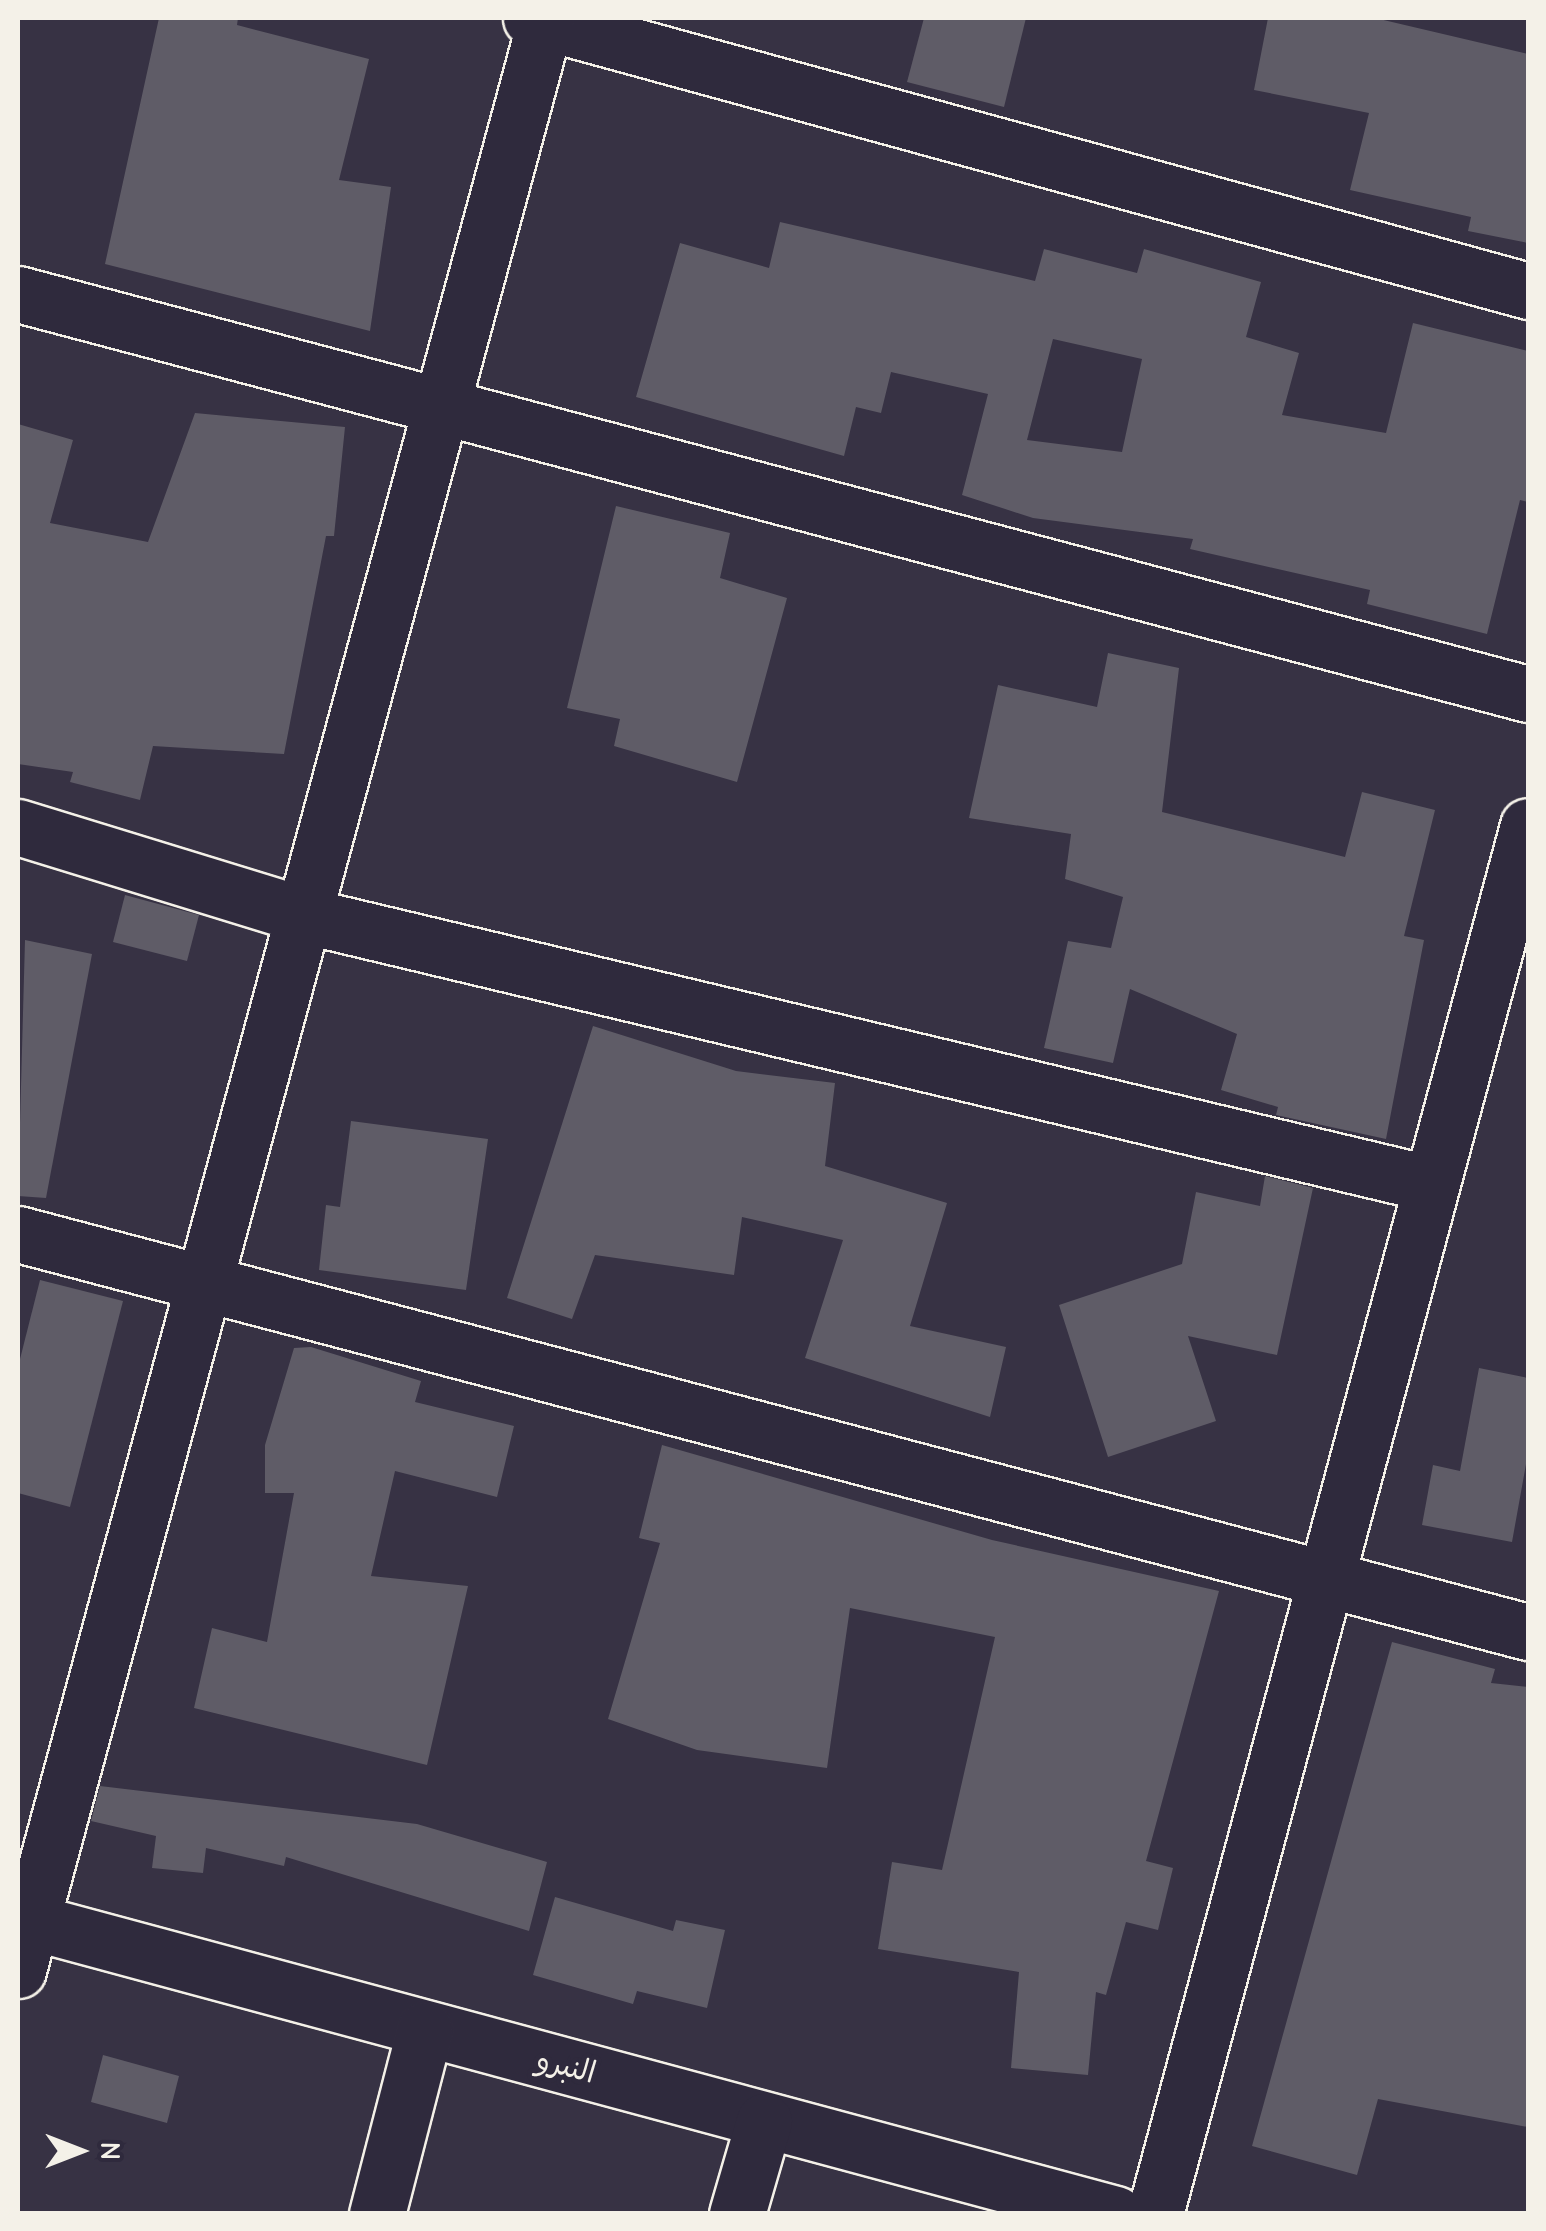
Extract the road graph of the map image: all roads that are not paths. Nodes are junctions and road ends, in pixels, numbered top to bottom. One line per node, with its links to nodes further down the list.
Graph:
1 (541, 19): 2 (street); 4 (street)
2 (1528, 291)
3 (18, 294): 4 (street)
4 (436, 411): 5 (street); 8 (street)
5 (1528, 694)
6 (1528, 826): 9 (street)
7 (18, 828): 8 (street)
8 (307, 916): 9 (street); 11 (street)
9 (1428, 1183): 12 (street)
10 (18, 1234): 11 (street)
11 (206, 1284): 12 (street); 14 (street)
12 (1324, 1581): 13 (street); 20 (street)
13 (1528, 1632)
14 (22, 1936): 15 (street, النبرو)
15 (425, 2029): 16 (street, النبرو); 17 (street)
16 (764, 2121): 18 (street); 19 (street, النبرو)
17 (376, 2214)
18 (737, 2214)
19 (1116, 2214)
20 (1155, 2214)

